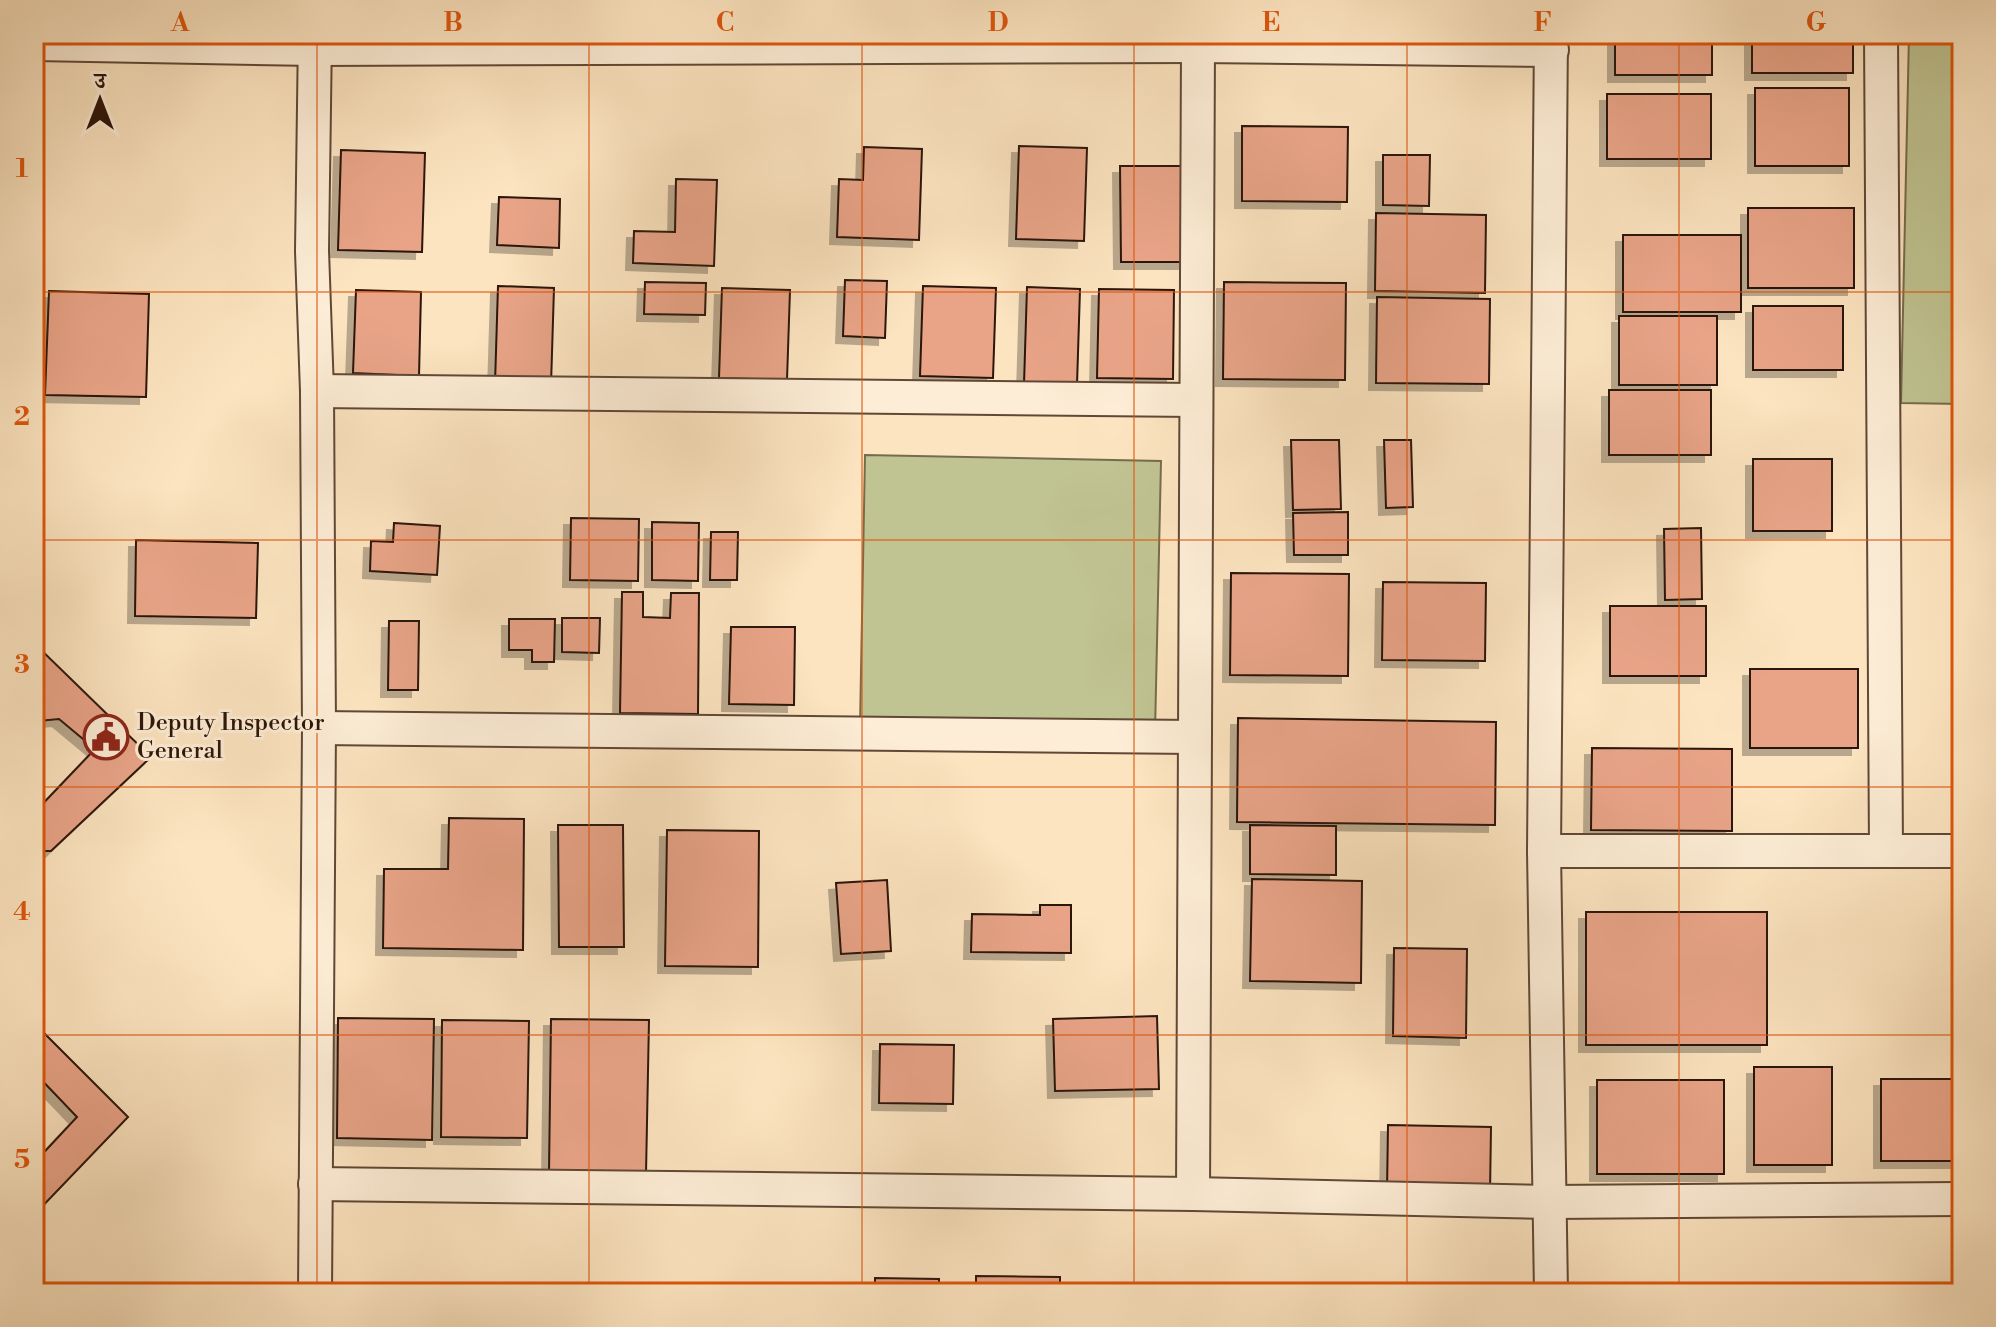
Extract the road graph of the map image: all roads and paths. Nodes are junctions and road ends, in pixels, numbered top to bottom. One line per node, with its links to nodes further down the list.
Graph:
1 (1881, 34): 11 (street)
2 (315, 42): 4 (street); 5 (street); 6 (street)
3 (1552, 42): 5 (street); 10 (street)
4 (34, 44)
5 (1198, 46): 7 (street)
6 (317, 391): 7 (street); 8 (street)
7 (1195, 400): 9 (street)
8 (319, 728): 9 (street); 13 (street)
9 (1194, 737): 14 (street)
10 (1544, 851): 11 (street); 16 (street)
11 (1886, 851): 12 (street)
12 (1962, 851)
13 (315, 1184): 14 (street); 17 (street)
14 (1193, 1194): 16 (street)
15 (1962, 1199): 16 (street)
16 (1550, 1202): 18 (street)
17 (315, 1293)
18 (1551, 1293)

